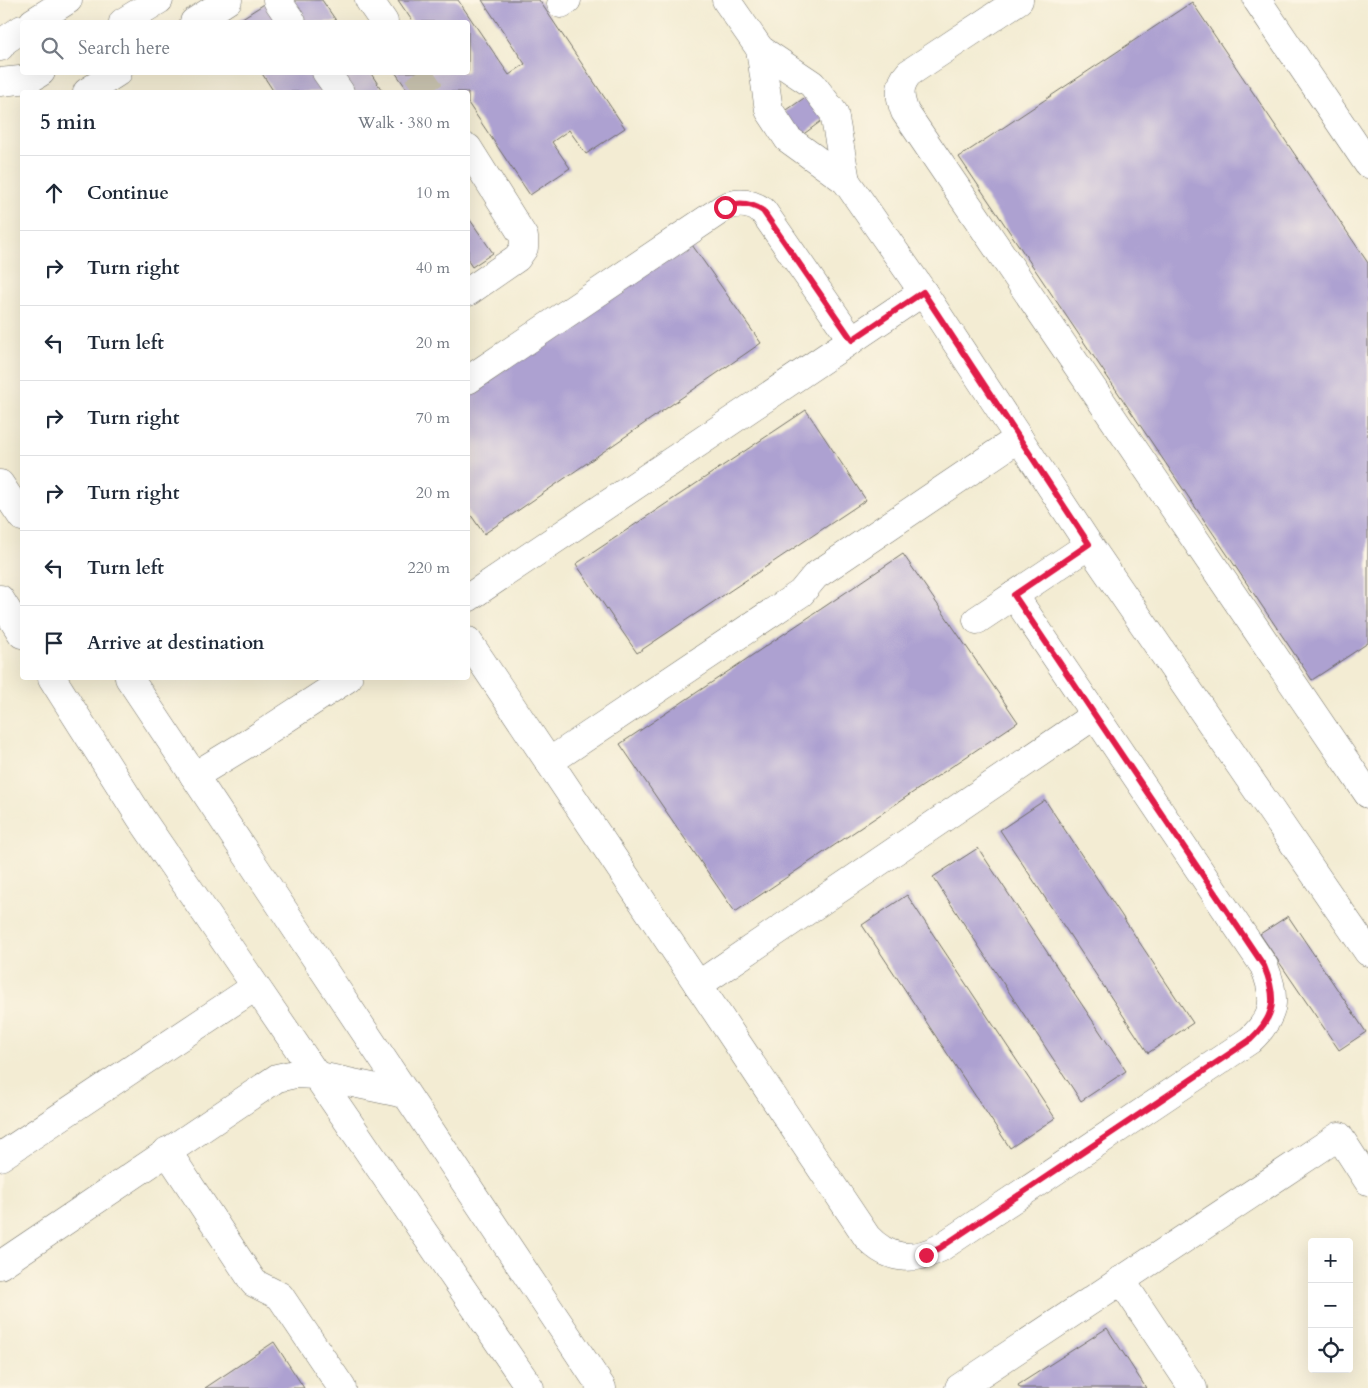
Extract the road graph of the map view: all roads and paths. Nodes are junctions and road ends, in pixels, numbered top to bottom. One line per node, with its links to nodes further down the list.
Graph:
1 (68, 0): 9 (street)
2 (159, 0): 10 (street)
3 (228, 0): 11 (street)
4 (277, 0): 12 (street)
5 (369, 0): 13 (street)
6 (726, 0): 16 (street)
7 (1020, 0): 46 (street)
8 (1257, 0): 24 (street)
9 (36, 20)
10 (126, 20)
11 (197, 20)
12 (291, 20)
13 (383, 20)
14 (20, 30): 15 (street)
15 (0, 46)
16 (760, 49): 25 (street); 25 (street)
17 (36, 75): 20 (street)
18 (113, 75): 21 (street)
19 (328, 75): 22 (street)
20 (0, 82)
21 (90, 90)
22 (339, 90)
23 (470, 151): 26 (street)
24 (1368, 164)
25 (846, 181): 27 (street)
26 (470, 286)
27 (923, 292): 28 (street); 30 (street)
28 (852, 340): 29 (street); 37 (street)
29 (470, 379)
30 (1019, 438): 35 (street); 44 (street)
31 (0, 484): 33 (street)
32 (0, 510): 34 (street)
33 (20, 514)
34 (20, 526)
35 (1089, 544): 36 (street); 47 (street)
36 (1014, 595): 38 (street); 43 (street)
37 (470, 597)
38 (976, 620)
39 (470, 644): 44 (street)
40 (53, 680): 49 (street)
41 (130, 680): 45 (street)
42 (345, 680): 45 (street)
43 (1095, 715): 48 (street); 48 (street)
44 (549, 762): 48 (street)
45 (194, 776): 51 (street)
46 (1368, 794)
47 (1368, 952)
48 (698, 984)
49 (255, 987): 50 (street); 53 (street)
50 (315, 1074): 51 (street); 52 (street); 58 (street)
51 (405, 1094): 59 (street)
52 (167, 1151): 55 (street); 57 (street)
53 (0, 1156)
54 (1368, 1181): 56 (street)
55 (0, 1265)
56 (1121, 1280): 60 (street); 61 (street)
57 (342, 1388)
58 (530, 1388)
59 (602, 1388)
60 (959, 1388)
61 (1193, 1388)

